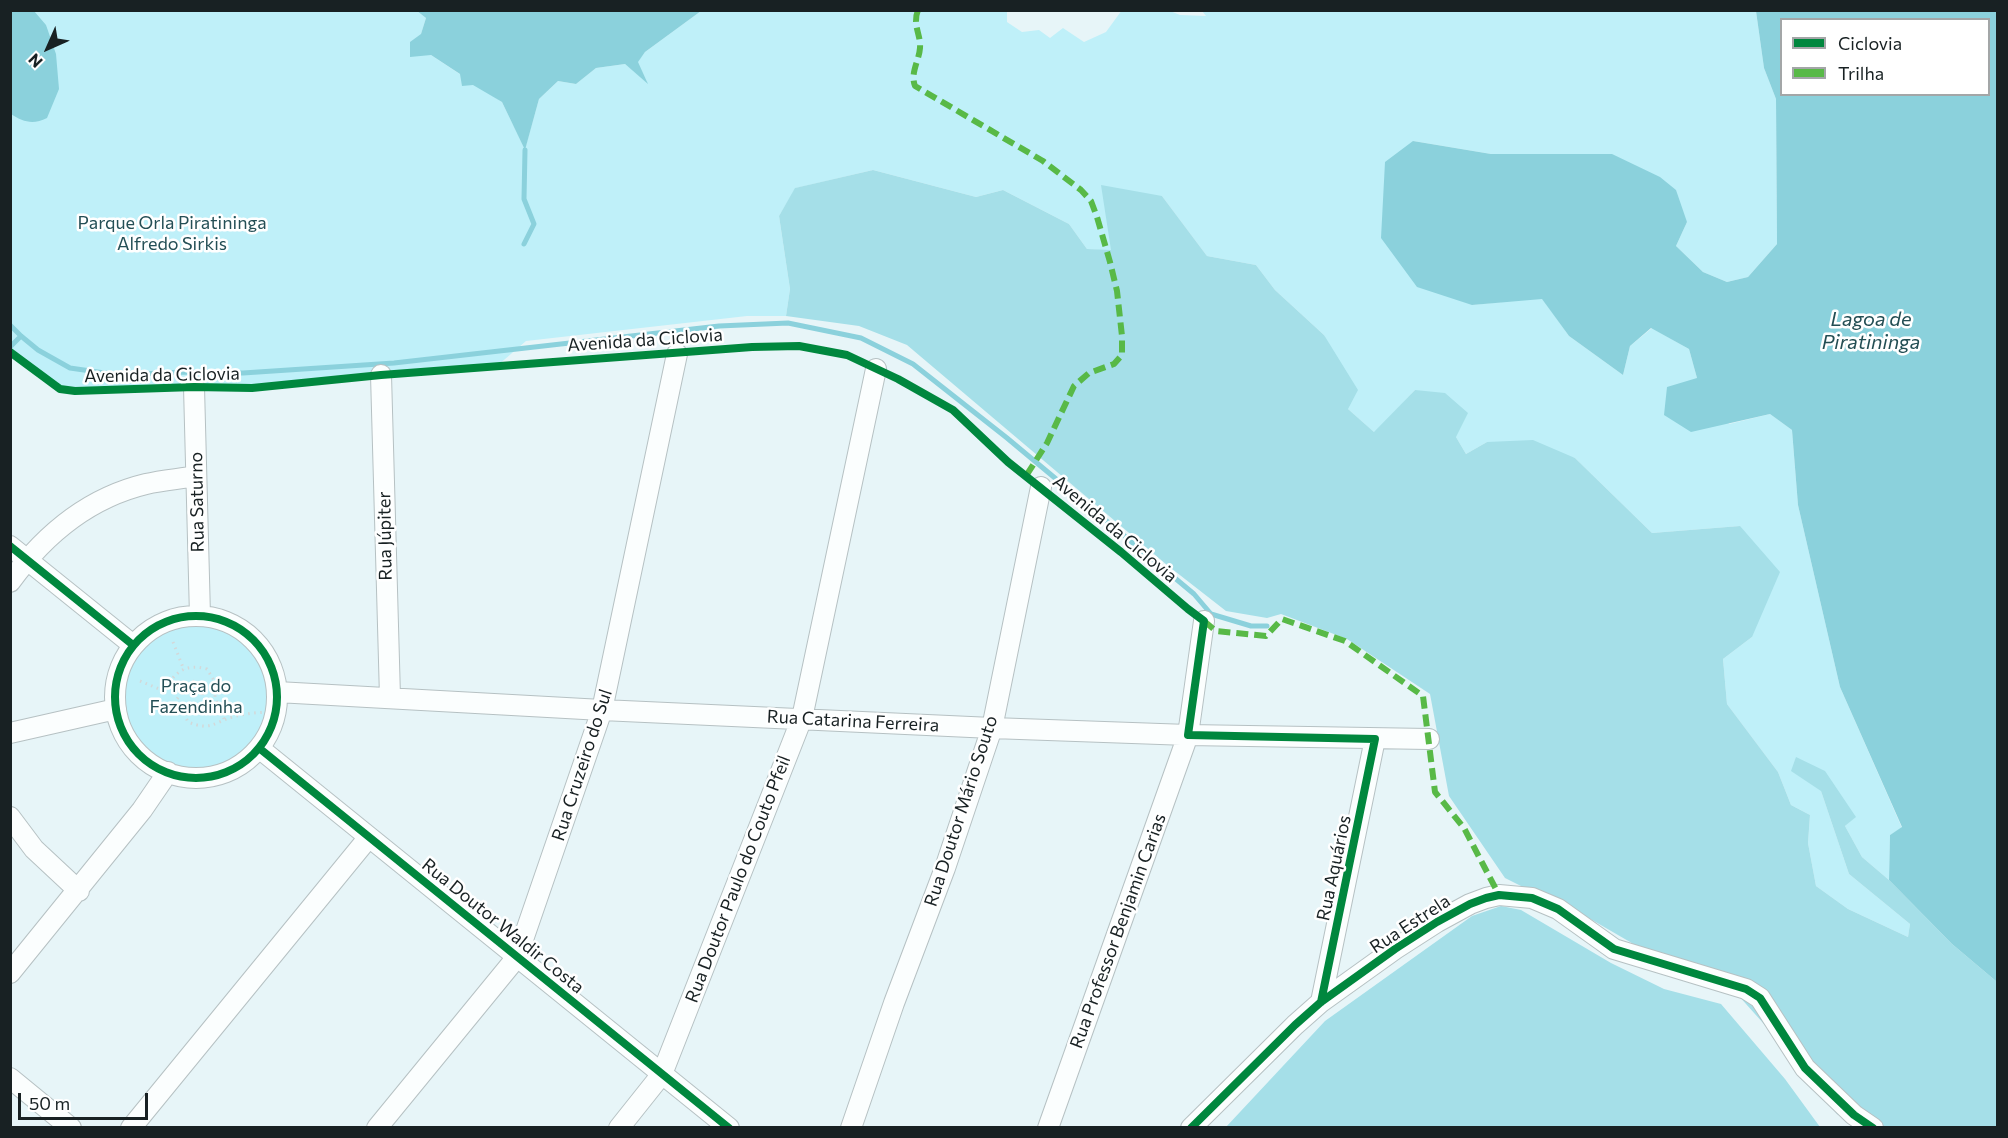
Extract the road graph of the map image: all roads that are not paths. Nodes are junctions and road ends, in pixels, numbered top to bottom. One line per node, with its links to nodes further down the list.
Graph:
1 (677, 354): 16 (street, Rua Cruzeiro do Sul)
2 (876, 369): 17 (street, Rua Doutor Paulo do Couto Pfeil)
3 (381, 375): 13 (street, Rua Júpiter)
4 (194, 387): 5 (street, Rua Saturno)
5 (196, 476): 8 (street); 10 (street, Rua Saturno)
6 (1041, 487): 18 (street, Rua Doutor Mário Souto)
7 (10, 546): 8 (street)
8 (27, 560): 9 (street); 12 (street)
9 (10, 582)
10 (200, 616): 12 (street); 14 (street)
11 (1204, 621): 20 (street, Rua Professor Benjamin Carias)
12 (133, 645): 15 (street)
13 (390, 697): 14 (street, Rua Catarina Ferreira); 16 (street, Rua Catarina Ferreira)
14 (276, 702): 23 (street)
15 (116, 709): 19 (street); 24 (street)
16 (602, 710): 17 (street, Rua Catarina Ferreira); 28 (street, Rua Cruzeiro do Sul)
17 (802, 718): 18 (street, Rua Catarina Ferreira); 31 (street, Rua Doutor Paulo do Couto Pfeil)
18 (992, 728): 20 (street, Rua Catarina Ferreira); 38 (street, Rua Doutor Mário Souto)
19 (10, 733)
20 (1188, 735): 21 (street, Rua Catarina Ferreira); 39 (street, Rua Professor Benjamin Carias)
21 (1375, 739): 22 (street, Rua Catarina Ferreira); 30 (street, Rua Aquários)
22 (1429, 739)
23 (259, 748): 24 (street); 26 (street, Rua Doutor Waldir Costa)
24 (168, 772): 27 (street)
25 (10, 817): 27 (street)
26 (369, 837): 28 (street, Rua Doutor Waldir Costa); 34 (street)
27 (79, 891): 29 (street)
28 (518, 957): 31 (street, Rua Doutor Waldir Costa); 35 (street, Rua Cruzeiro do Sul)
29 (10, 974)
30 (1321, 1002): 40 (street, Rua Estrela); 41 (street, Rua Estrela)
31 (662, 1074): 36 (street, Rua Doutor Paulo do Couto Pfeil); 37 (street, Rua Doutor Waldir Costa)
32 (10, 1078): 33 (street)
33 (71, 1128)
34 (131, 1128)
35 (377, 1128)
36 (619, 1128)
37 (729, 1128)
38 (851, 1128)
39 (1048, 1128)
40 (1191, 1128)
41 (1873, 1128)

